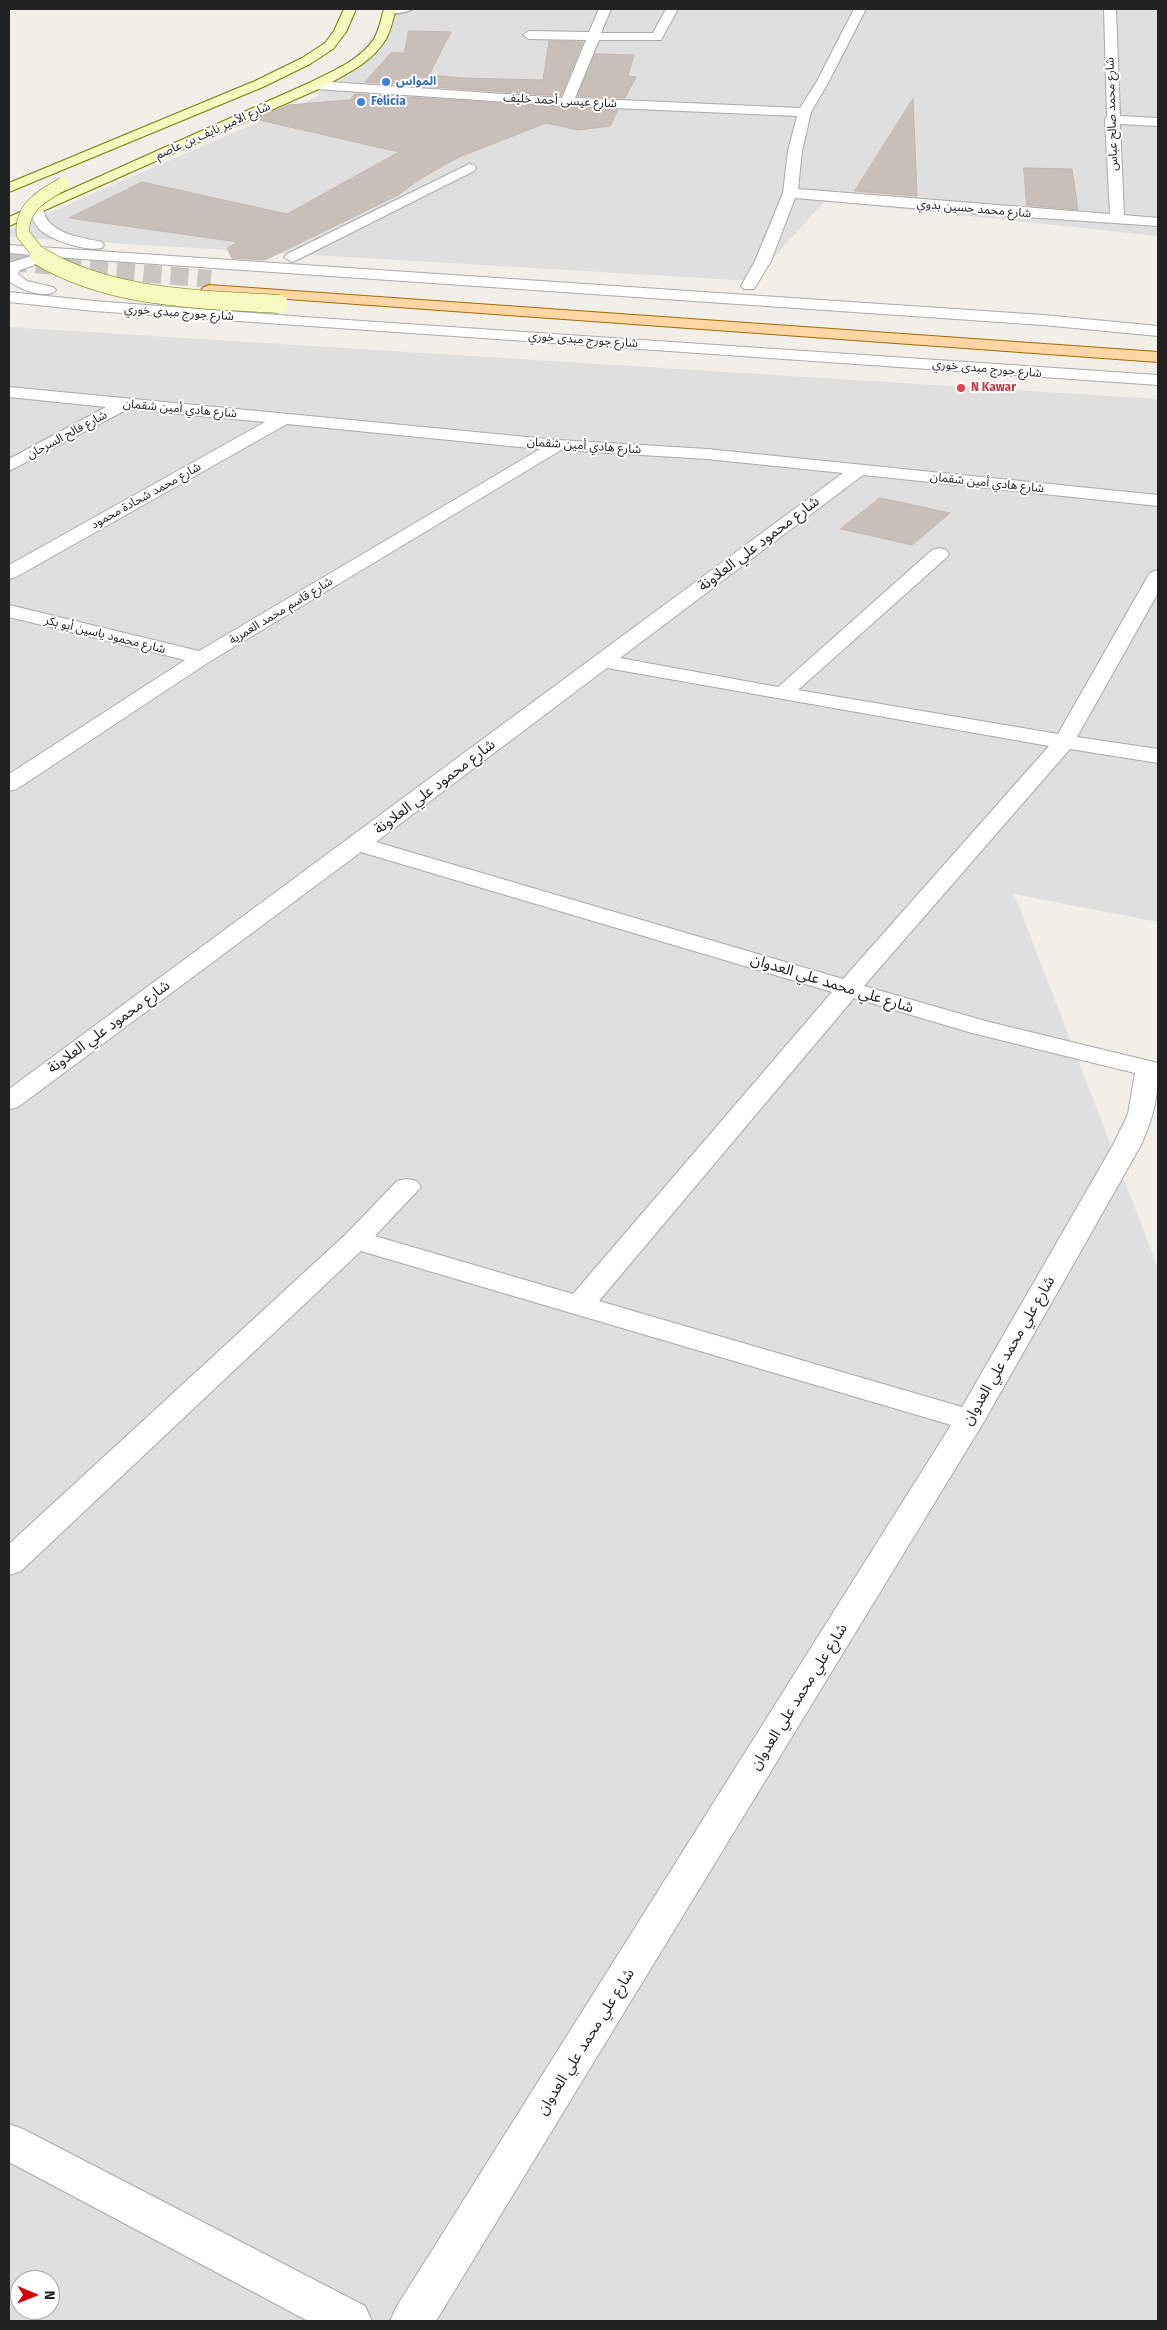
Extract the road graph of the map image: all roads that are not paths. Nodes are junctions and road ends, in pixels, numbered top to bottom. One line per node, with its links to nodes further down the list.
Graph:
1 (350, 9): 10 (main road, شارع الأمير نايف بن عاصم)
2 (407, 9): 7 (lane)
3 (605, 9): 9 (street)
4 (672, 9): 9 (street)
5 (860, 9): 13 (street)
6 (1110, 9): 14 (street, شارع محمد صالح عباس)
7 (390, 10): 11 (main road, شارع الأمير نايف بن عاصم)
8 (529, 35): 9 (street)
9 (595, 36): 12 (street)
10 (259, 84): 17 (main road, شارع الأمير نايف بن عاصم); 28 (main road, bridge)
11 (316, 85): 12 (street, شارع عيسى أحمد خليف); 19 (main road, شارع الأمير نايف بن عاصم)
12 (566, 102): 13 (street, شارع عيسى أحمد خليف)
13 (804, 112): 18 (street)
14 (1112, 118): 15 (street); 20 (street, شارع محمد صالح عباس)
15 (1158, 122)
16 (470, 168): 25 (street)
17 (9, 188)
18 (790, 192): 20 (street, شارع محمد حسين بدوي); 26 (street)
19 (37, 211): 21 (main road, شارع الأمير نايف بن عاصم); 25 (street)
20 (1117, 219): 22 (street, شارع محمد حسين بدوي)
21 (9, 222)
22 (1158, 222)
23 (9, 250): 24 (street)
24 (60, 254): 29 (street); 32 (street)
25 (292, 257): 26 (street)
26 (750, 286): 30 (street)
27 (9, 297): 32 (street, شارع جورج مبدى خوري)
28 (279, 304): 36 (street)
29 (874, 308): 30 (street); 33 (street)
30 (1119, 314): 31 (street)
31 (1158, 317)
32 (318, 323): 37 (street, شارع جورج مبدى خوري)
33 (1158, 330)
34 (1158, 346): 35 (main road)
35 (1158, 356)
36 (1158, 370)
37 (1158, 380)
38 (9, 392): 39 (street, شارع هادي أمين شقمان)
39 (124, 404): 40 (street, شارع هادي أمين شقمان); 42 (street, شارع فالح السرحان)
40 (283, 419): 41 (street, شارع هادي أمين شقمان); 46 (street, شارع محمد شحادة محمود)
41 (558, 444): 43 (street, شارع هادي أمين شقمان); 49 (street, شارع قاسم محمد العمرية)
42 (9, 466)
43 (859, 470): 44 (street, شارع هادي أمين شقمان); 50 (street, شارع محمود علي العلاونة)
44 (1158, 500)
45 (939, 554): 51 (street)
46 (9, 572)
47 (1158, 576): 52 (street)
48 (9, 611): 49 (street, شارع محمود ياسين أبو بكر)
49 (202, 658): 54 (street, شارع قاسم محمد العمرية)
50 (603, 661): 51 (street); 55 (street, شارع محمود علي العلاونة)
51 (782, 694): 52 (street)
52 (1064, 742): 53 (street); 56 (street)
53 (1158, 756)
54 (9, 784)
55 (358, 844): 56 (street, شارع علي محمد علي العدوان); 58 (street, شارع محمود علي العلاونة)
56 (848, 989): 57 (street, شارع علي محمد علي العدوان); 61 (street)
57 (1154, 1070): 62 (street, شارع علي محمد علي العدوان)
58 (9, 1101)
59 (407, 1188): 60 (street)
60 (356, 1240): 61 (street); 63 (street)
61 (579, 1306): 62 (street)
62 (970, 1420): 66 (street, شارع علي محمد علي العدوان)
63 (9, 1563)
64 (9, 2142): 65 (street)
65 (350, 2321)
66 (412, 2321)

